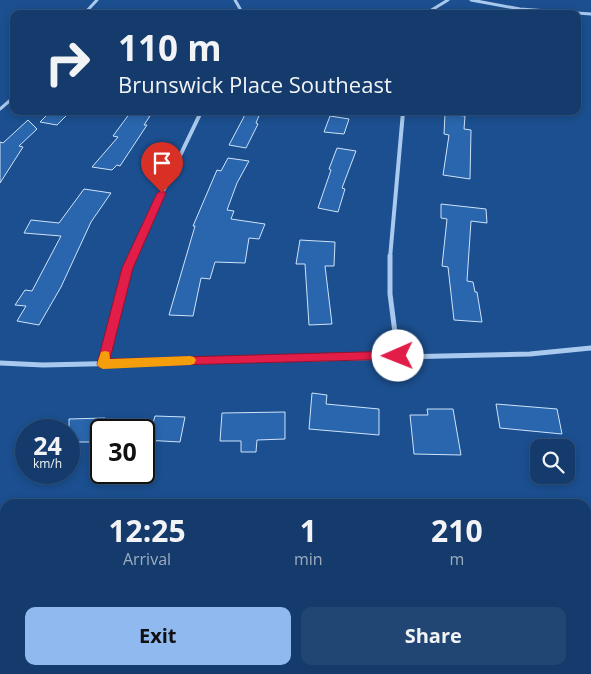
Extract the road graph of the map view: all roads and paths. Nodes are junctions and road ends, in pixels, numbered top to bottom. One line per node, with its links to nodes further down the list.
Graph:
1 (97, 0): 4 (street)
2 (448, 0): 5 (street)
3 (471, 0): 6 (street)
4 (88, 10)
5 (432, 10)
6 (540, 10)
7 (10, 100): 8 (street)
8 (0, 109)
9 (200, 115): 14 (street)
10 (404, 115): 12 (street)
11 (591, 348): 12 (street)
12 (398, 356): 14 (street)
13 (0, 363): 14 (street)
14 (103, 364)

